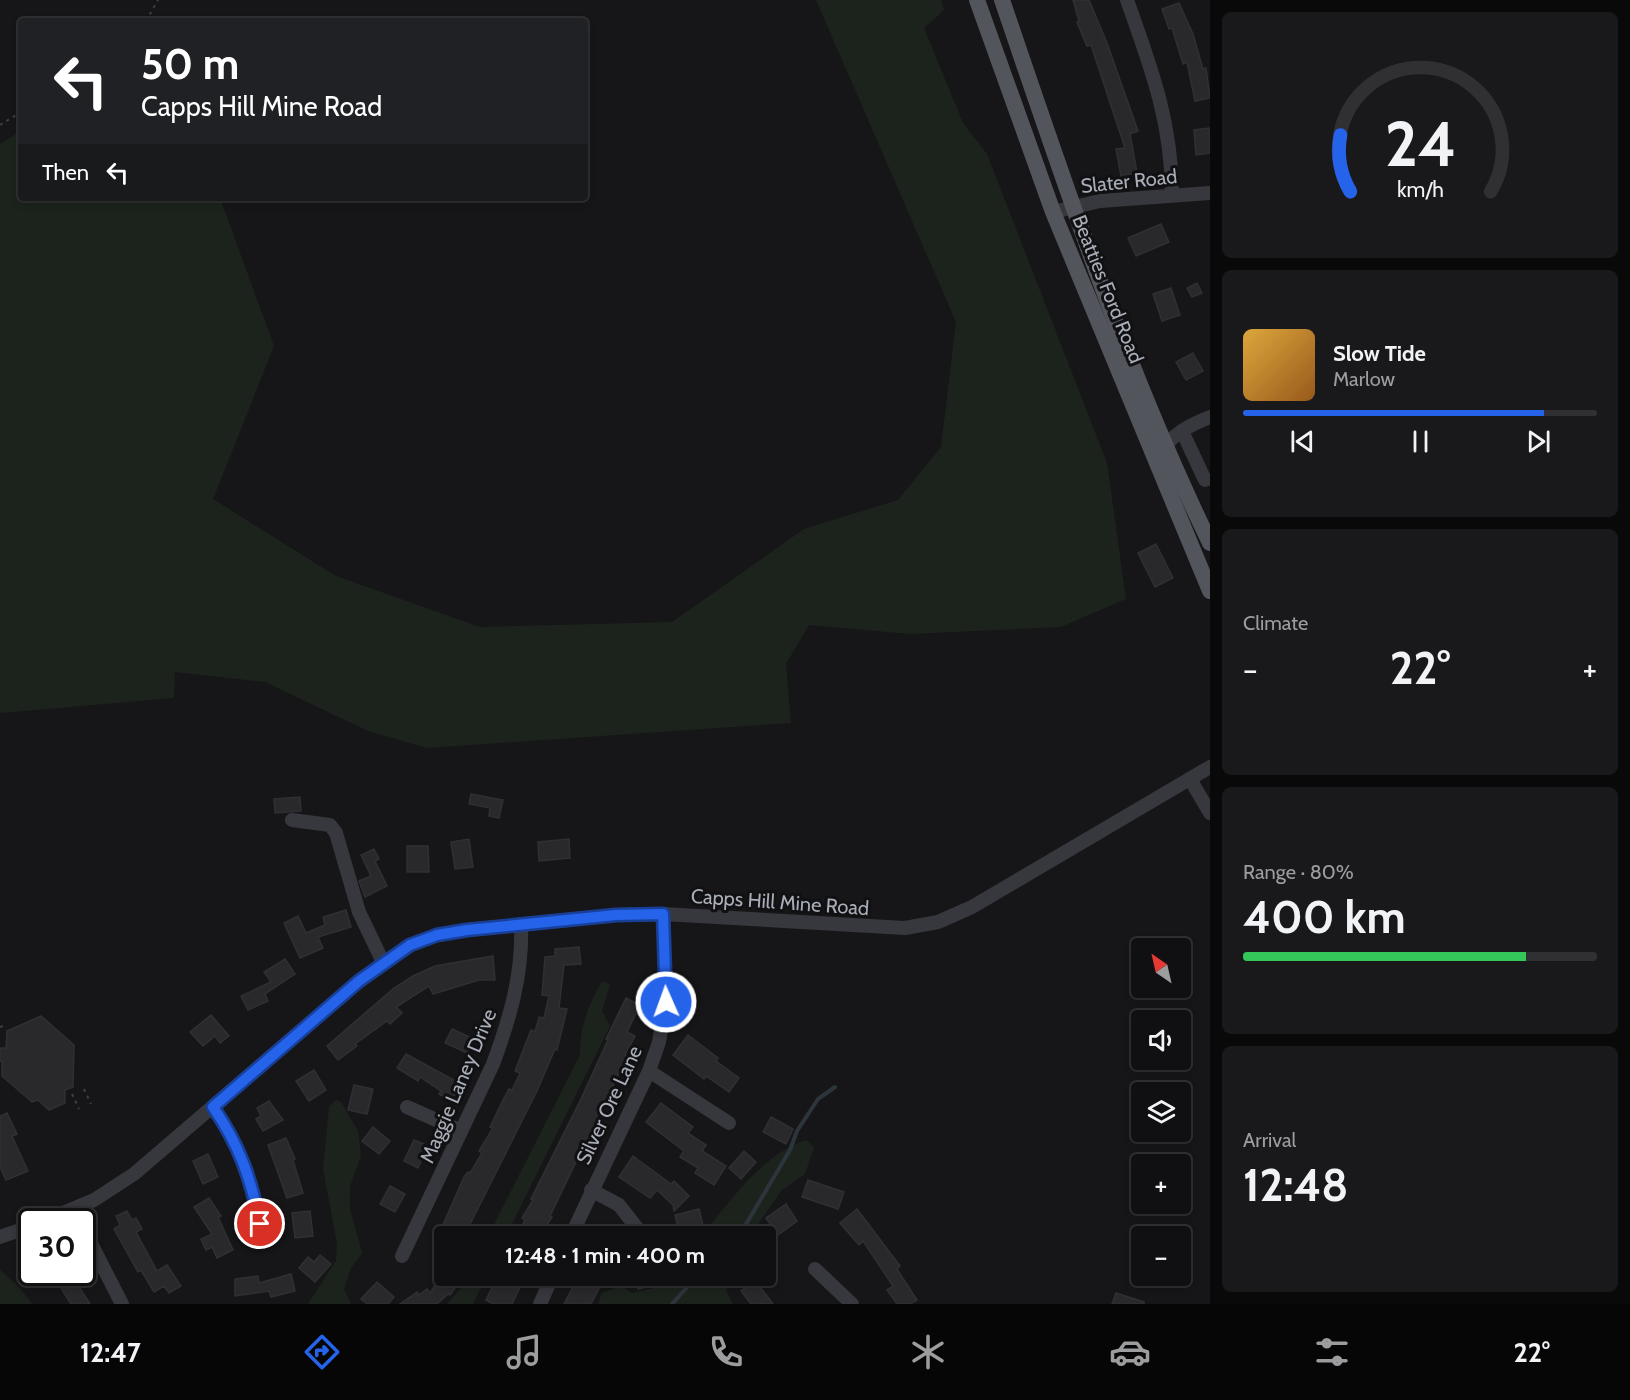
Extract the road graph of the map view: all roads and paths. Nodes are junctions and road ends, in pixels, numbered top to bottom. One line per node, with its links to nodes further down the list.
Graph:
1 (158, 0): 5 (path)
2 (977, 0): 11 (main road, Beatties Ford Road)
3 (1002, 0): 10 (main road, Beatties Ford Road)
4 (1127, 0): 9 (street)
5 (148, 18)
6 (18, 114): 7 (path)
7 (0, 125)
8 (1210, 193): 9 (street, Slater Road)
9 (1172, 195): 10 (street, Slater Road)
10 (1073, 207): 11 (street, Slater Road); 14 (main road, Beatties Ford Road)
11 (1053, 212): 15 (main road, Beatties Ford Road)
12 (1210, 417): 13 (street)
13 (1182, 431): 14 (street); 16 (street)
14 (1165, 446): 15 (street); 17 (main road, Beatties Ford Road)
15 (1160, 472): 17 (street); 19 (main road, Beatties Ford Road)
16 (1208, 479): 17 (street)
17 (1181, 482): 18 (main road, Beatties Ford Road)
18 (1210, 543)
19 (1210, 591)
20 (1210, 767): 21 (street, Capps Hill Mine Road)
21 (1190, 779): 22 (street); 24 (street, Capps Hill Mine Road)
22 (1210, 813)
23 (292, 820): 26 (street)
24 (663, 914): 25 (street, Capps Hill Mine Road); 27 (street, Silver Ore Lane)
25 (521, 924): 26 (street, Capps Hill Mine Road); 35 (street, Maggie Laney Drive)
26 (382, 962): 31 (street, Capps Hill Mine Road)
27 (649, 1071): 34 (street); 36 (street, Silver Ore Lane)
28 (84, 1089): 30 (path)
29 (72, 1094): 33 (path)
30 (91, 1104)
31 (213, 1107): 37 (street, Capps Hill Mine Road); 38 (street)
32 (407, 1107): 35 (street)
33 (79, 1109)
34 (729, 1123)
35 (461, 1131): 44 (street, Maggie Laney Drive)
36 (591, 1191): 39 (street, Silver Ore Lane); 40 (street)
37 (87, 1208)
38 (260, 1224)
39 (575, 1226)
40 (635, 1226)
41 (18, 1231): 42 (street)
42 (0, 1237)
43 (96, 1253): 47 (street)
44 (402, 1256)
45 (815, 1269): 49 (street)
46 (548, 1286): 48 (street)
47 (122, 1304)
48 (540, 1304)
49 (852, 1304)

